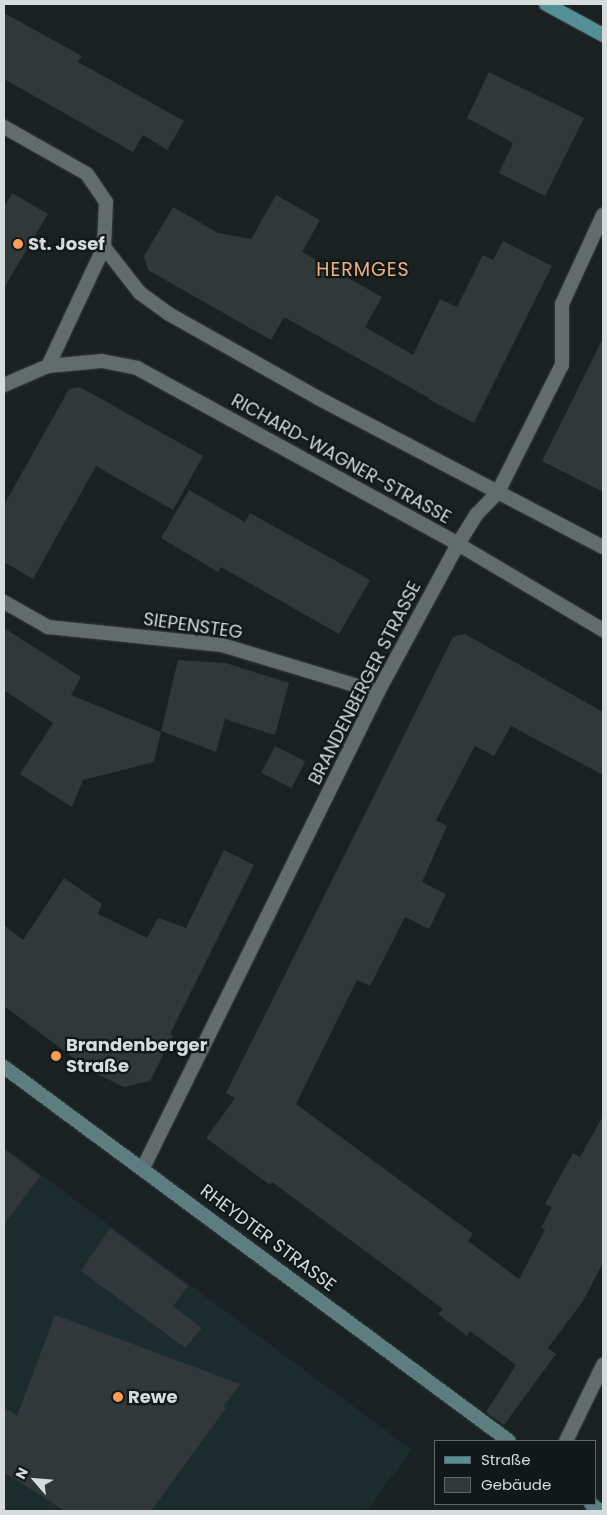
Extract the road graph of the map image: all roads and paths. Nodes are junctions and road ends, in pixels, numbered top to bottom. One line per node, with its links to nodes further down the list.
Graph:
1 (546, 4): 2 (main road)
2 (603, 35)
3 (4, 127): 5 (street)
4 (603, 215): 8 (street, BRANDENBERGER STRASSE)
5 (104, 247): 6 (street); 8 (street)
6 (48, 366): 7 (street, RICHARD-WAGNER-STRASSE); 9 (street, RICHARD-WAGNER-STRASSE)
7 (4, 385)
8 (498, 492): 9 (street, BRANDENBERGER STRASSE); 10 (street)
9 (458, 544): 12 (street, RICHARD-WAGNER-STRASSE); 13 (street, BRANDENBERGER STRASSE)
10 (603, 548)
11 (4, 602): 13 (street, SIEPENSTEG)
12 (603, 630)
13 (378, 692): 15 (street, BRANDENBERGER STRASSE)
14 (4, 1066): 15 (main road, RHEYDTER STRASSE)
15 (143, 1168): 17 (main road, RHEYDTER STRASSE)
16 (603, 1365): 18 (street)
17 (508, 1440)
18 (566, 1440)

